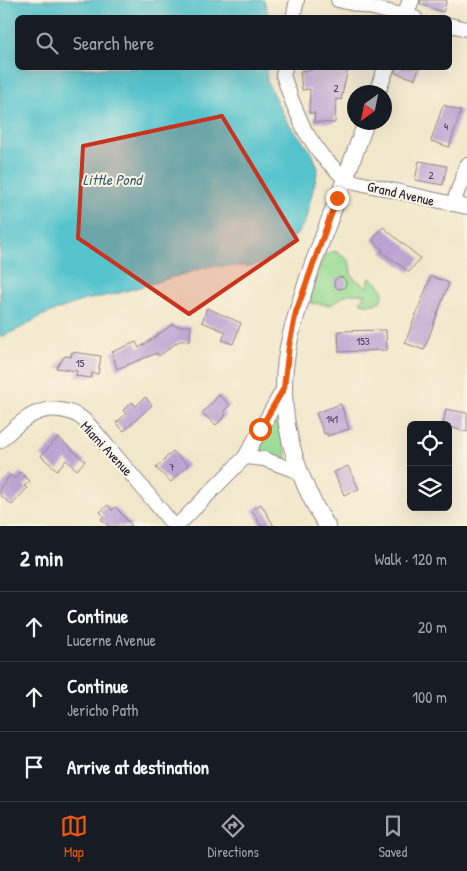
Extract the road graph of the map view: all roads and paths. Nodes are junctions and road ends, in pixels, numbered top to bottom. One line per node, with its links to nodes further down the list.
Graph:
1 (297, 0): 4 (street)
2 (338, 0): 3 (street)
3 (409, 13)
4 (294, 15)
5 (452, 25): 6 (street)
6 (467, 29)
7 (284, 70): 12 (street)
8 (385, 70): 9 (street)
9 (380, 85)
10 (363, 130): 12 (street)
11 (467, 165): 13 (street)
12 (346, 180): 13 (street, Grand Avenue); 14 (street)
13 (460, 206)
14 (284, 388): 16 (street); 17 (street)
15 (0, 441): 18 (street, Miami Avenue)
16 (245, 457): 17 (street); 19 (street)
17 (299, 472): 20 (street)
18 (174, 526)
19 (177, 526)
20 (327, 526)

